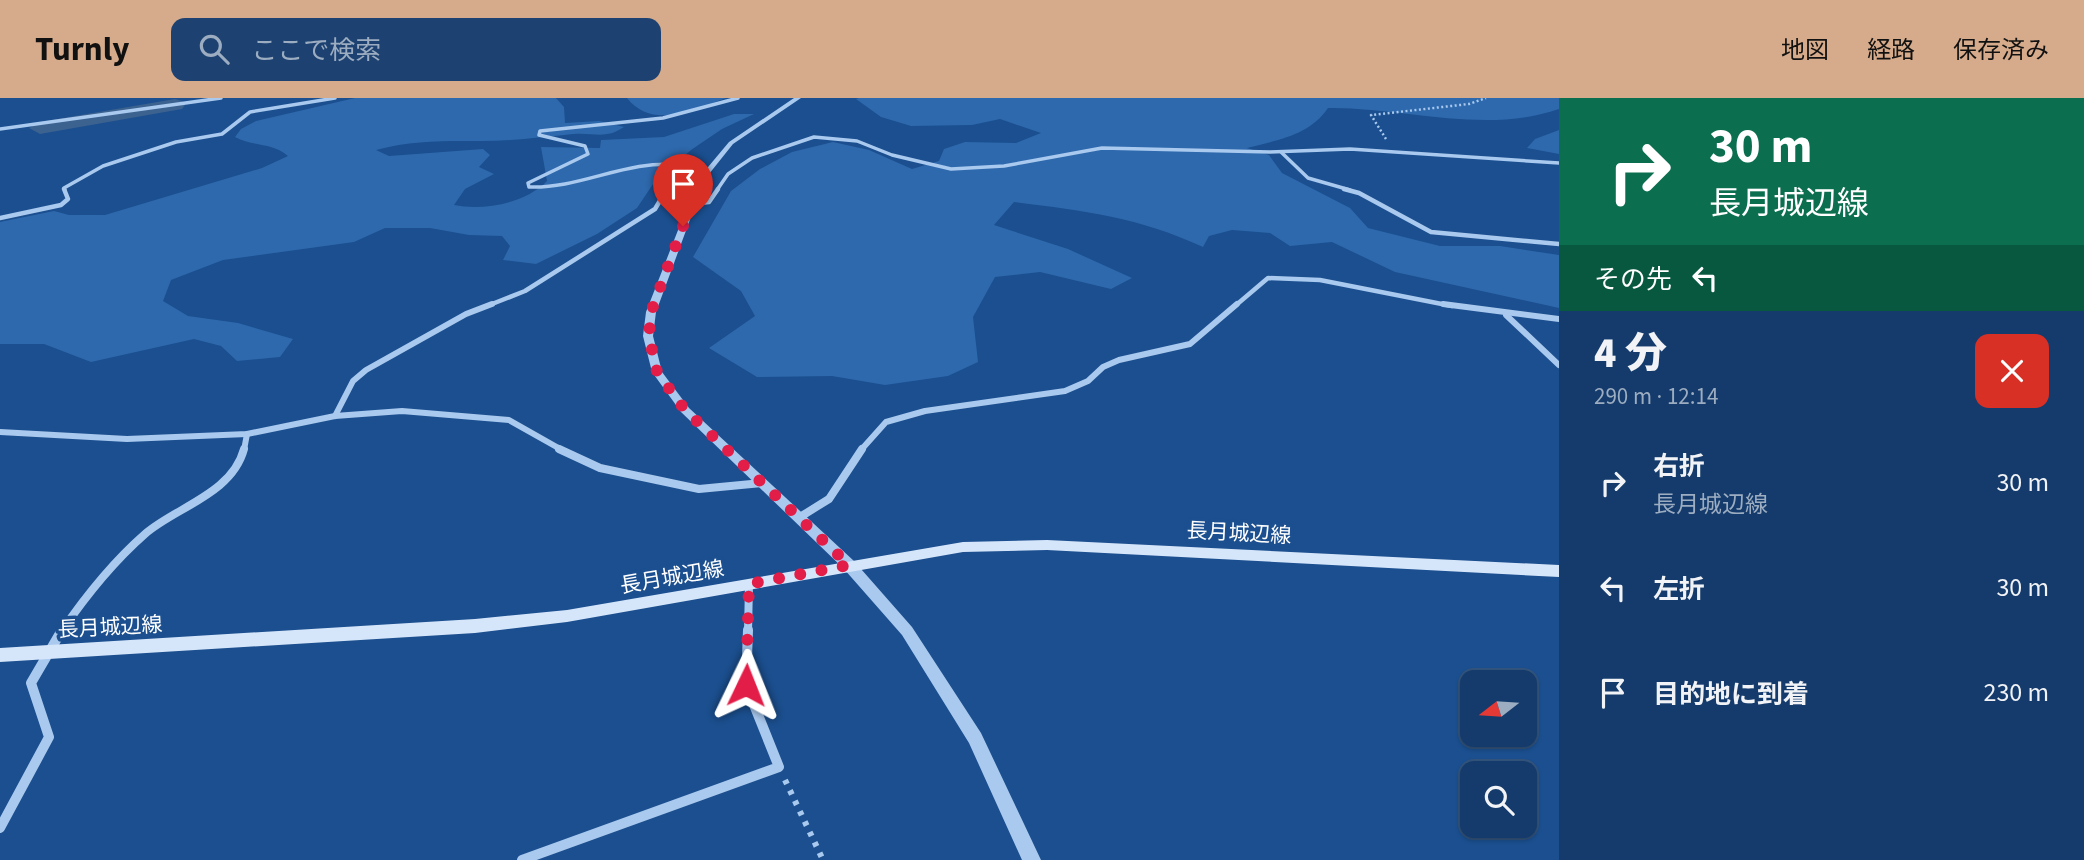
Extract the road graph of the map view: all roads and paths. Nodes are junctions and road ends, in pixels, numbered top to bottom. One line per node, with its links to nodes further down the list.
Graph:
1 (221, 98): 6 (street)
2 (335, 98): 11 (street)
3 (738, 98): 16 (street)
4 (798, 98): 10 (street)
5 (1486, 98): 8 (path)
6 (0, 128)
7 (1281, 152): 8 (street); 10 (street); 12 (street)
8 (1396, 152): 9 (street)
9 (1559, 163)
10 (691, 204): 19 (street)
11 (0, 218)
12 (1559, 244)
13 (1506, 314): 14 (street); 15 (street); 20 (street)
14 (1559, 319)
15 (1559, 365)
16 (335, 416): 18 (street); 19 (street)
17 (0, 432): 18 (street)
18 (247, 434): 24 (street)
19 (765, 483): 20 (street)
20 (800, 517): 21 (street)
21 (849, 565): 22 (main road, 長月城辺線); 23 (main road, 長月城辺線); 30 (street)
22 (1559, 571)
23 (749, 584): 24 (main road, 長月城辺線); 26 (street)
24 (47, 652): 25 (main road, 長月城辺線); 27 (street)
25 (0, 655)
26 (779, 767): 28 (street); 29 (path)
27 (0, 828)
28 (522, 860)
29 (823, 860)
30 (1032, 860)

